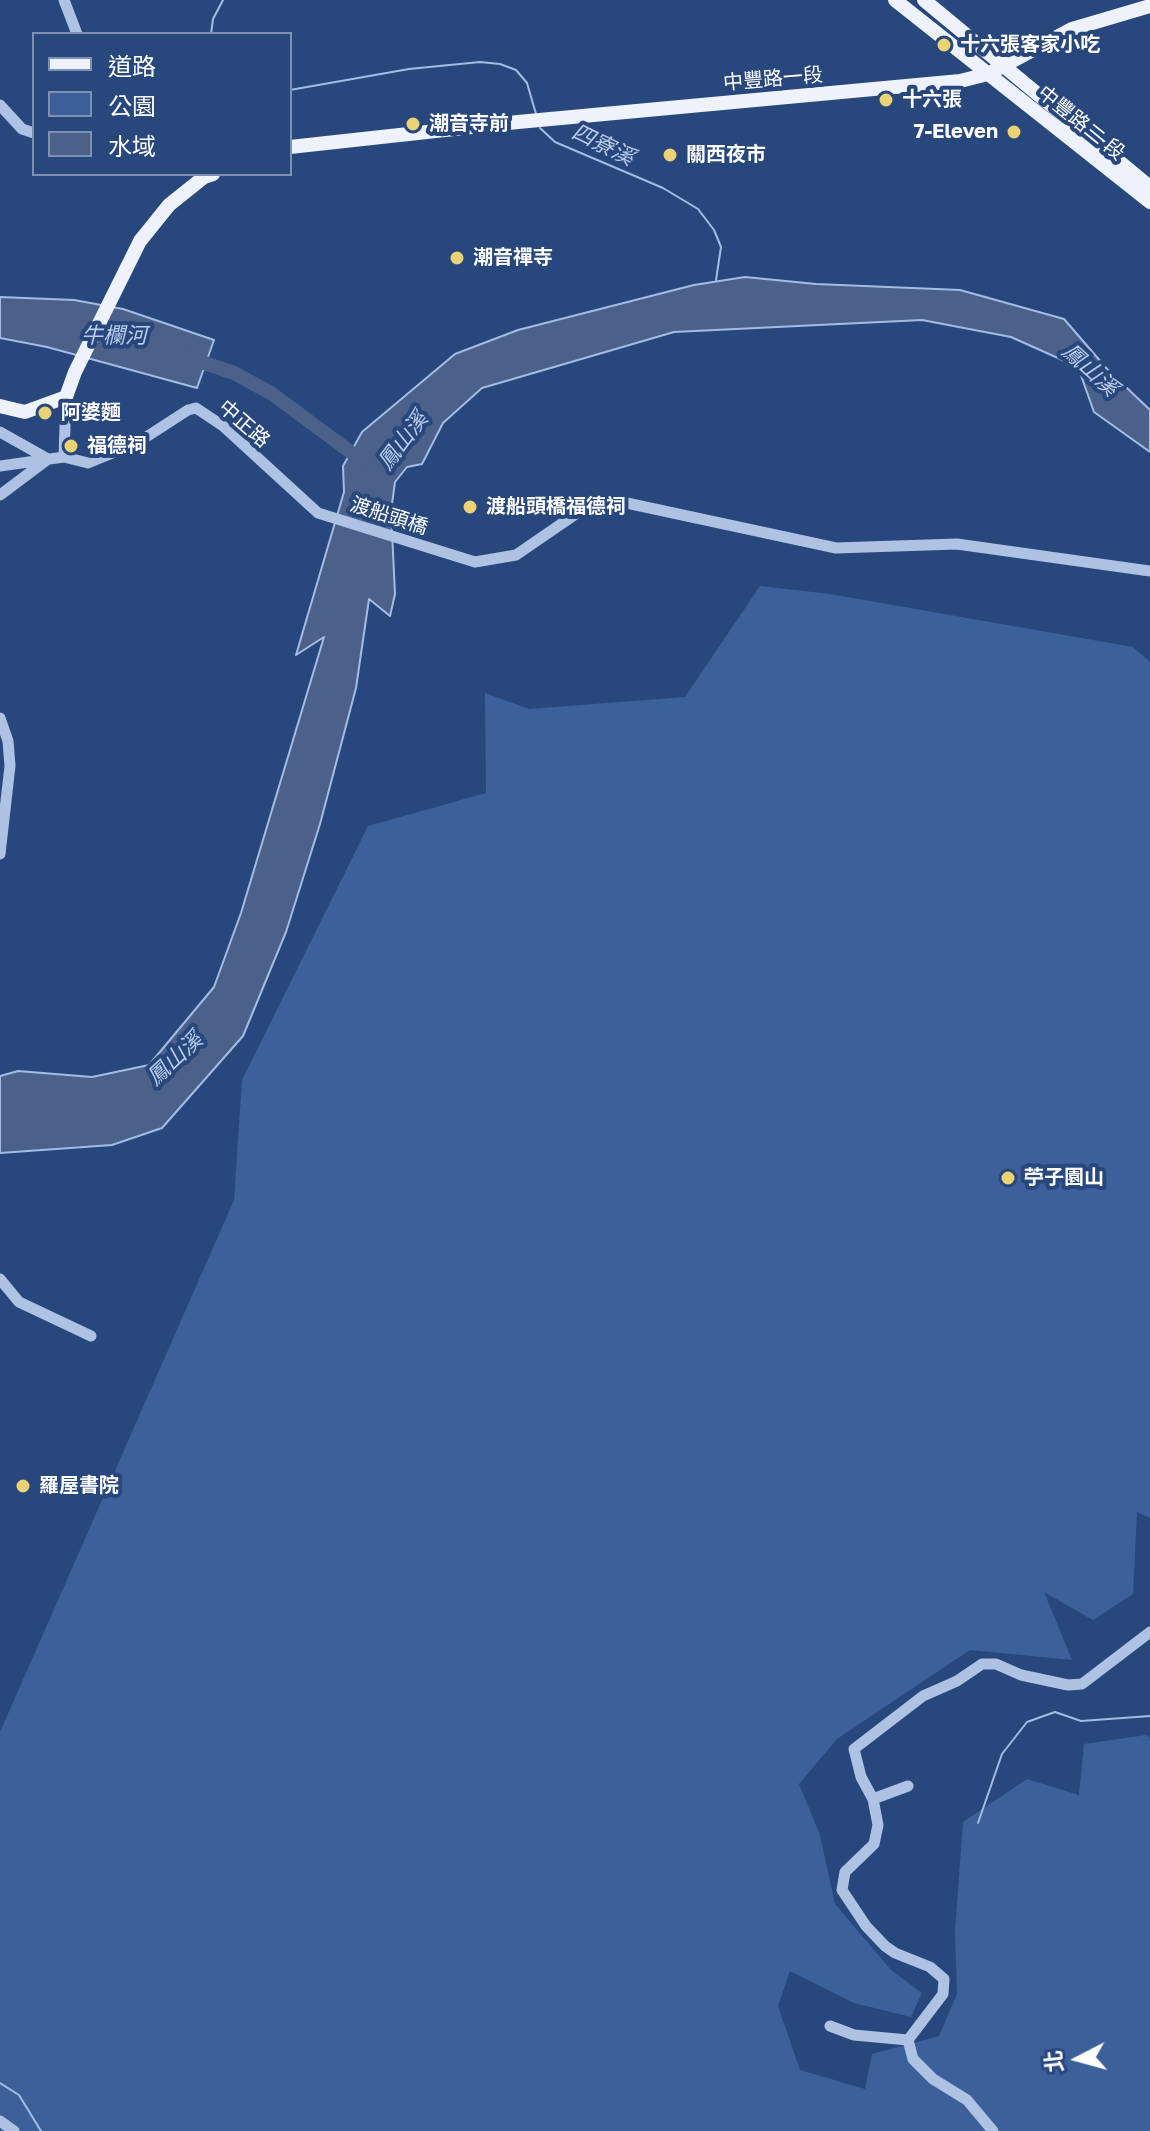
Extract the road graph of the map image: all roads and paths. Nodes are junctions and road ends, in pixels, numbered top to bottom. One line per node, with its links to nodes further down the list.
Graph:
1 (64, 0): 5 (street)
2 (895, 0): 7 (main road, 中豐路二 段)
3 (924, 0): 6 (main road, 中豐路二 段)
4 (1150, 6): 6 (main road, 中豐路一段)
5 (76, 32)
6 (1003, 65): 7 (main road, 中豐路一段); 12 (main road, 中豐路二 段)
7 (988, 74): 10 (main road, 中豐路一段); 13 (main road, 中豐路二 段)
8 (0, 105): 9 (street)
9 (32, 132)
10 (292, 147)
11 (204, 176): 14 (main road)
12 (1150, 187)
13 (1150, 202)
14 (66, 397): 15 (main road); 17 (street)
15 (0, 406)
16 (0, 432): 18 (street)
17 (64, 457): 18 (street, 中正路); 21 (street, 中正路)
18 (48, 459): 19 (street, 中正路); 20 (street)
19 (0, 466)
20 (0, 495)
21 (318, 513): 22 (street, 渡船頭橋)
22 (1150, 571)
23 (0, 718): 24 (street)
24 (0, 854)
25 (0, 1279): 26 (street)
26 (91, 1336)
27 (1150, 1632): 29 (street)
28 (908, 1786): 29 (street)
29 (873, 1799): 31 (street)
30 (830, 2026): 31 (street)
31 (908, 2040): 34 (street)
32 (0, 2121): 33 (street)
33 (14, 2131)
34 (993, 2131)

